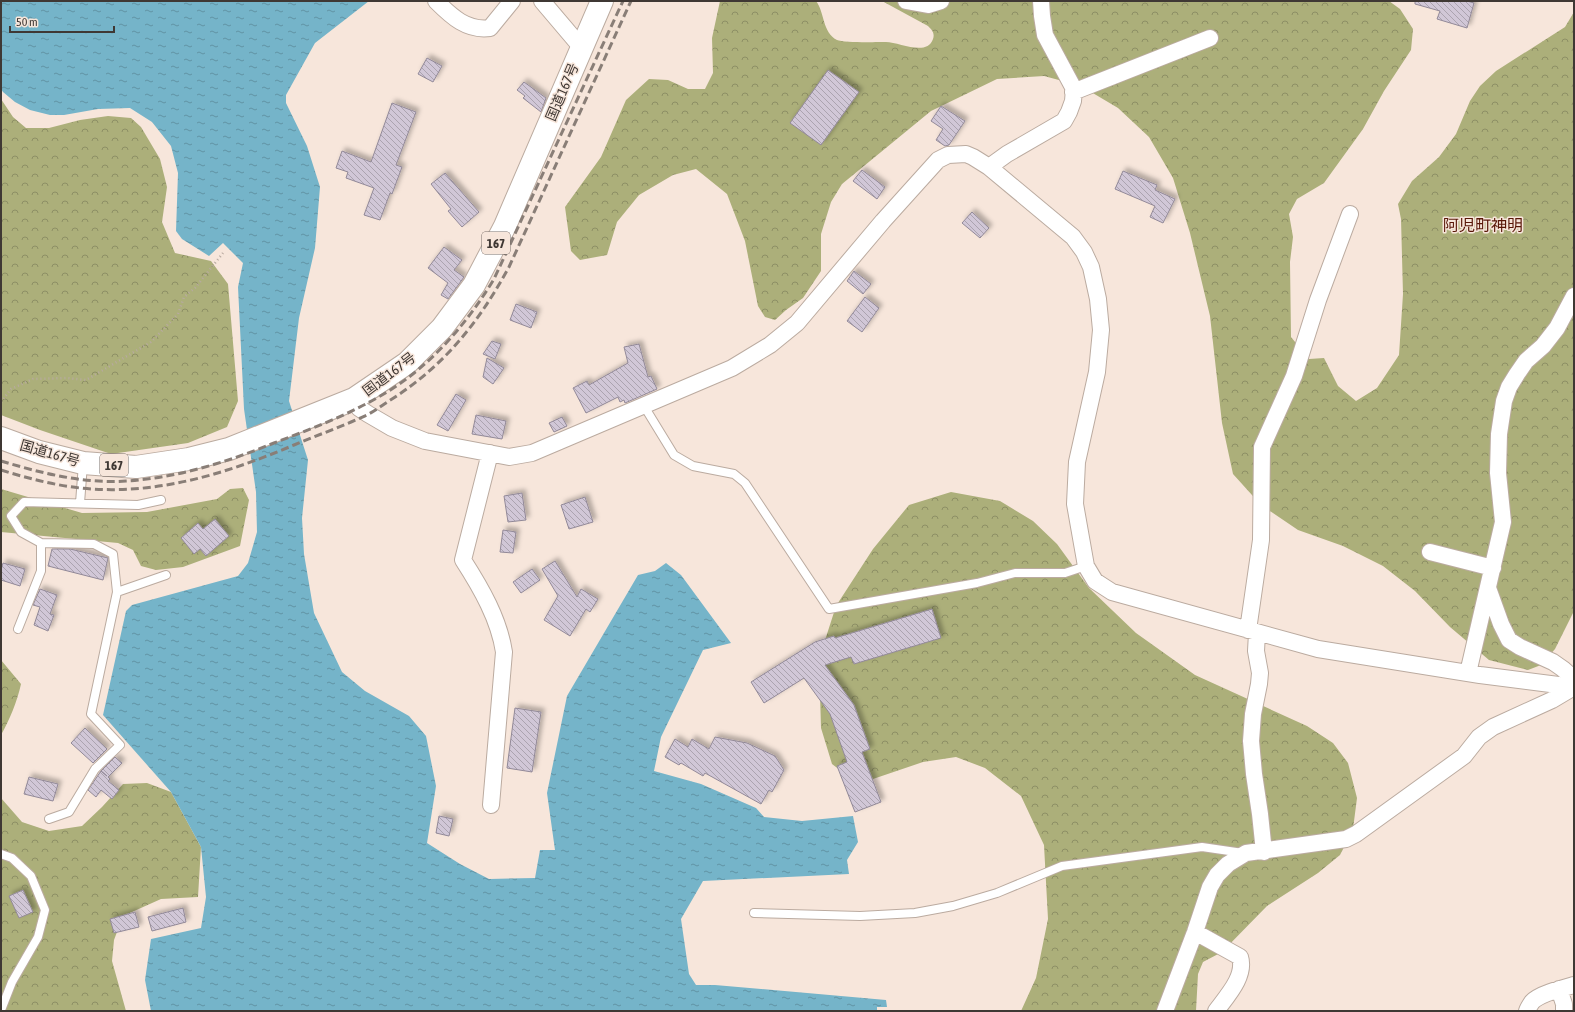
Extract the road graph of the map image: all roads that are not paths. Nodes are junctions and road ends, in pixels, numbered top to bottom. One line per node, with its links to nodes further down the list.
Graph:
1 (436, 1): 2 (street)
2 (512, 1)
3 (542, 1): 9 (street)
4 (602, 1): 9 (highway, 国道167号 / 167)
5 (906, 1): 6 (street)
6 (941, 1)
7 (1041, 1): 10 (street)
8 (1210, 38): 10 (street)
9 (581, 47): 14 (highway, 国道167号 / 167)
10 (1073, 92): 11 (street)
11 (989, 167): 15 (street); 23 (street)
12 (1350, 214): 29 (street)
13 (1574, 296): 24 (street)
14 (354, 399): 17 (street); 18 (highway, 国道167号 / 167)
15 (644, 406): 17 (street); 23 (lane)
16 (1, 438): 18 (highway, 国道167号 / 167)
17 (490, 453): 32 (street)
18 (83, 463): 20 (lane)
19 (161, 500): 20 (lane)
20 (80, 503): 21 (lane)
21 (41, 543): 27 (lane); 28 (lane)
22 (1430, 552): 24 (street)
23 (1086, 566): 29 (street)
24 (1493, 568): 26 (street)
25 (166, 575): 27 (lane)
26 (1488, 588): 30 (street); 31 (street)
27 (117, 592): 33 (lane)
28 (18, 629)
29 (1252, 631): 30 (street); 34 (street)
30 (1468, 673): 31 (street)
31 (1574, 687): 34 (street)
32 (492, 804)
33 (49, 819)
34 (1264, 852): 35 (street)
35 (1246, 853): 37 (lane); 38 (street)
36 (1, 854): 40 (lane)
37 (754, 913)
38 (1196, 932): 41 (street); 42 (street)
39 (1567, 987): 43 (street); 44 (street)
40 (1, 1010)
41 (1165, 1011)
42 (1216, 1011)
43 (1527, 1011)
44 (1564, 1011)

